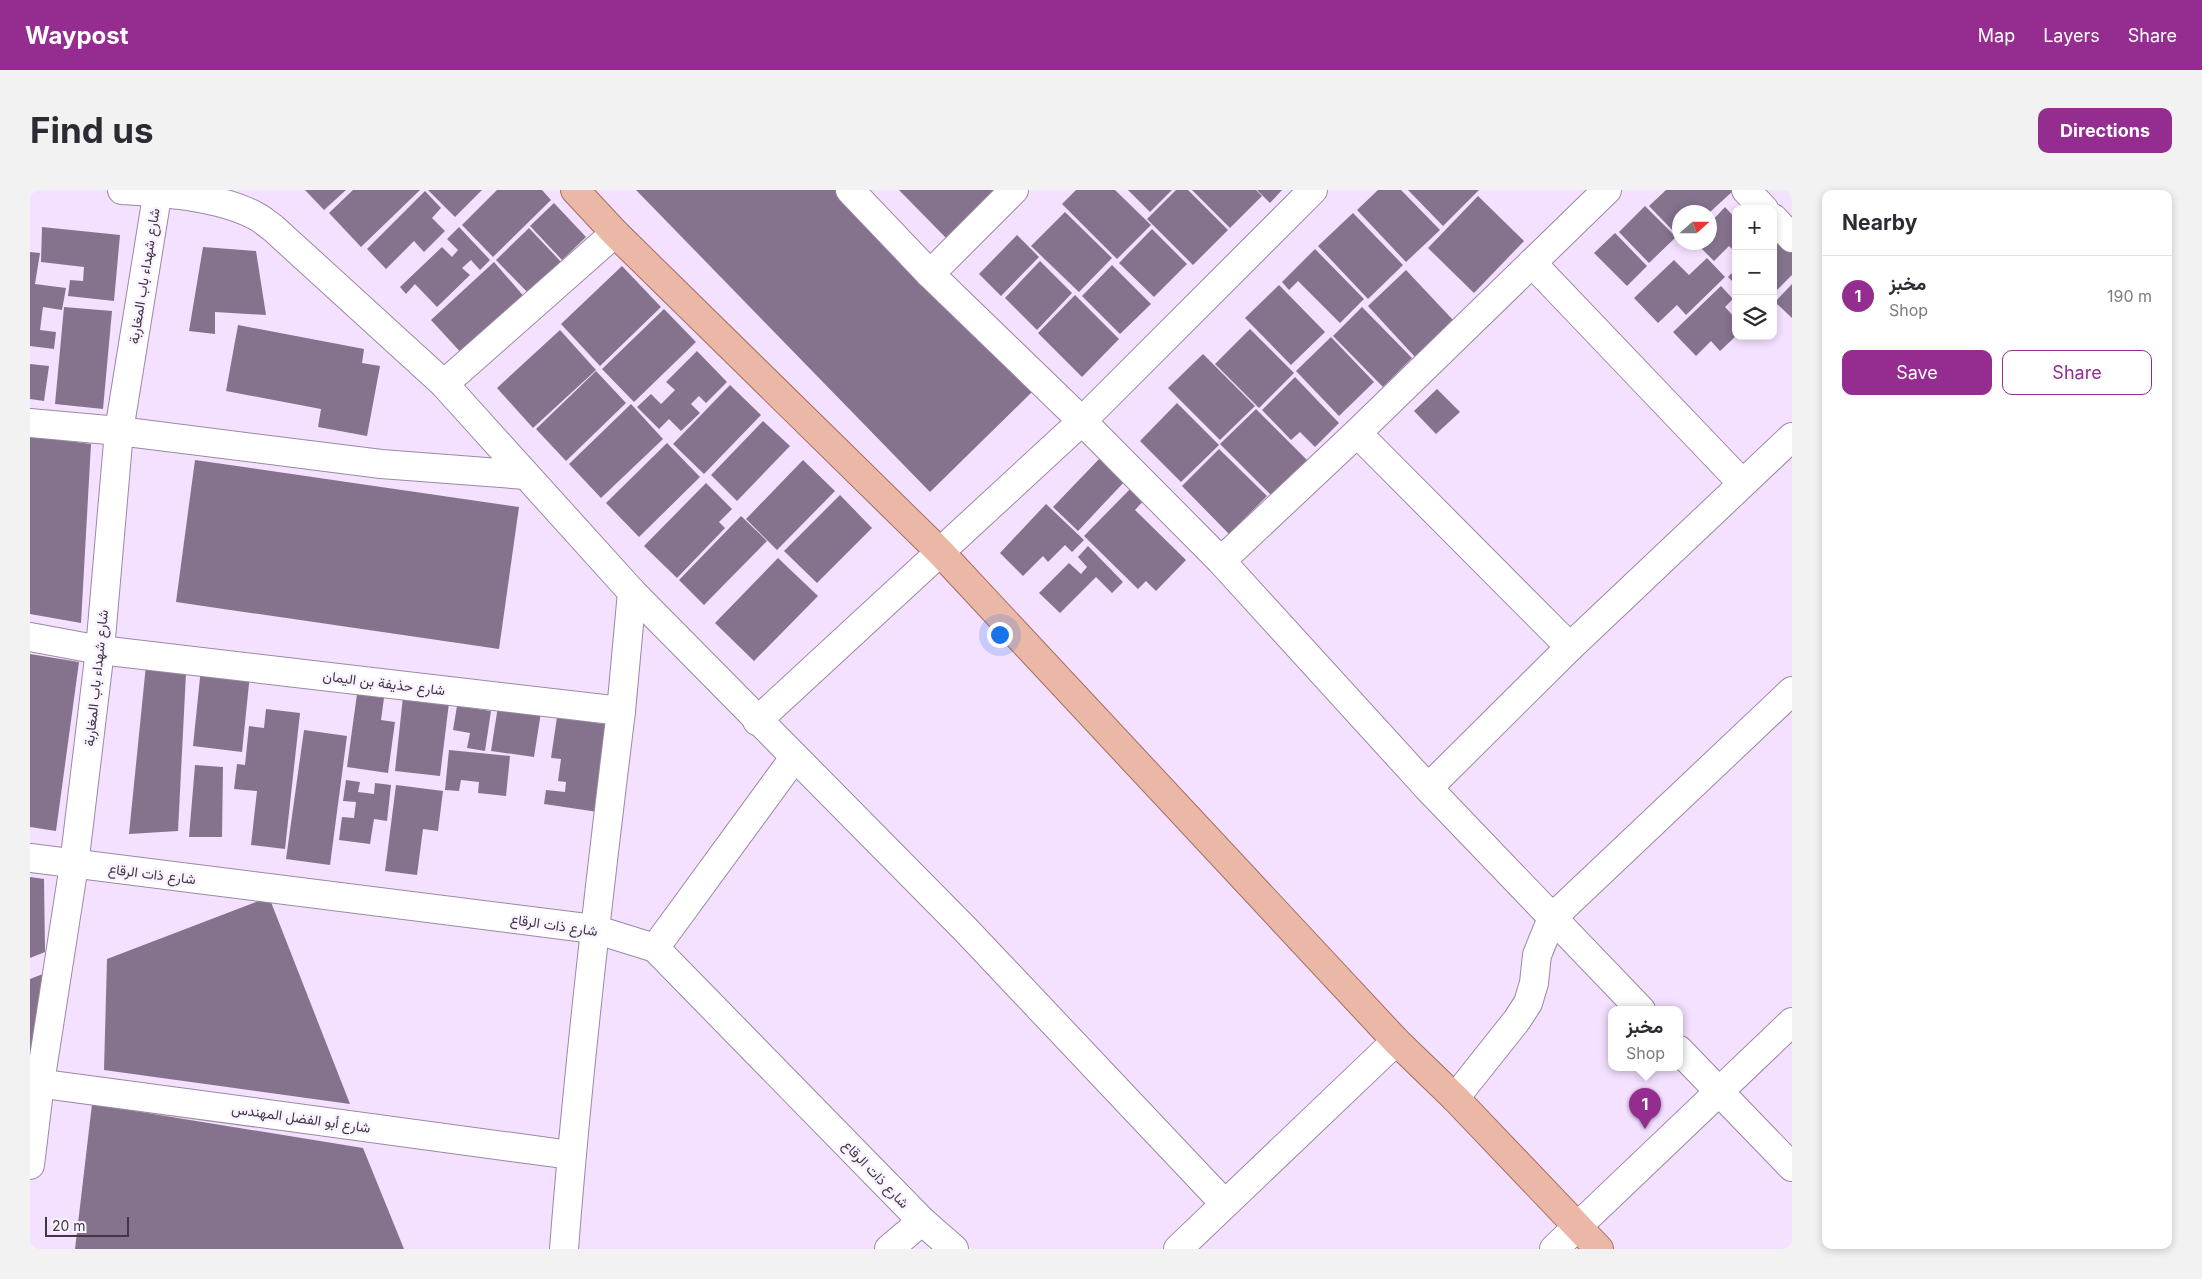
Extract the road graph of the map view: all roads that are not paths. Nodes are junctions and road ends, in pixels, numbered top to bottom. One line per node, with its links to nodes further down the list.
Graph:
1 (122, 190): 8 (street)
2 (575, 190): 11 (main road)
3 (850, 190): 14 (street)
4 (1014, 190): 14 (street)
5 (1313, 190): 16 (street)
6 (1607, 190): 13 (street)
7 (1746, 190): 9 (street)
8 (158, 191): 15 (street); 18 (street, شارع شهداء باب المغاربة)
9 (1760, 205)
10 (1777, 222): 12 (street)
11 (615, 233): 15 (street); 23 (main road)
12 (1792, 238)
13 (1532, 263): 19 (street); 22 (street)
14 (930, 274): 16 (street)
15 (444, 384): 21 (street)
16 (1082, 421): 23 (street); 24 (street)
17 (30, 423): 18 (street)
18 (118, 431): 21 (street); 28 (street, شارع شهداء باب المغاربة)
19 (1356, 433): 24 (street); 27 (street)
20 (1792, 438): 22 (street)
21 (526, 475): 25 (street)
22 (1742, 484): 27 (street)
23 (940, 552): 31 (street); 41 (main road)
24 (1221, 561): 33 (street)
25 (632, 592): 30 (street); 31 (street)
26 (30, 637): 28 (street, شارع حذيفة بن اليمان)
27 (1570, 647): 33 (street)
28 (100, 650): 30 (street, شارع حذيفة بن اليمان); 35 (street, شارع شهداء باب المغاربة)
29 (1792, 691): 36 (street)
30 (620, 711): 37 (street)
31 (757, 720): 32 (street)
32 (794, 758): 38 (street); 49 (street)
33 (1428, 788): 36 (street)
34 (30, 858): 35 (street, شارع ذات الرقاع)
35 (74, 864): 37 (street, شارع ذات الرقاع); 43 (street, شارع شهداء باب المغاربة)
36 (1552, 918): 39 (street); 45 (street)
37 (594, 929): 38 (street, شارع ذات الرقاع); 46 (street)
38 (655, 948): 50 (street, شارع ذات الرقاع)
39 (1636, 1006)
40 (1792, 1022): 44 (street)
41 (1396, 1040): 45 (main road); 49 (street)
42 (1683, 1054): 44 (street)
43 (35, 1082): 46 (street, شارع أبو الفضل المهندس); 47 (street, شارع شهداء باب المغاربة)
44 (1720, 1092): 48 (street); 51 (street)
45 (1455, 1098): 51 (main road)
46 (571, 1155): 52 (street)
47 (30, 1165)
48 (1792, 1167)
49 (1224, 1203): 55 (street)
50 (922, 1221): 53 (street); 54 (street, شارع ذات الرقاع)
51 (1579, 1228): 56 (street); 57 (main road)
52 (564, 1249)
53 (889, 1249)
54 (954, 1249)
55 (1178, 1249)
56 (1554, 1249)
57 (1599, 1249)

